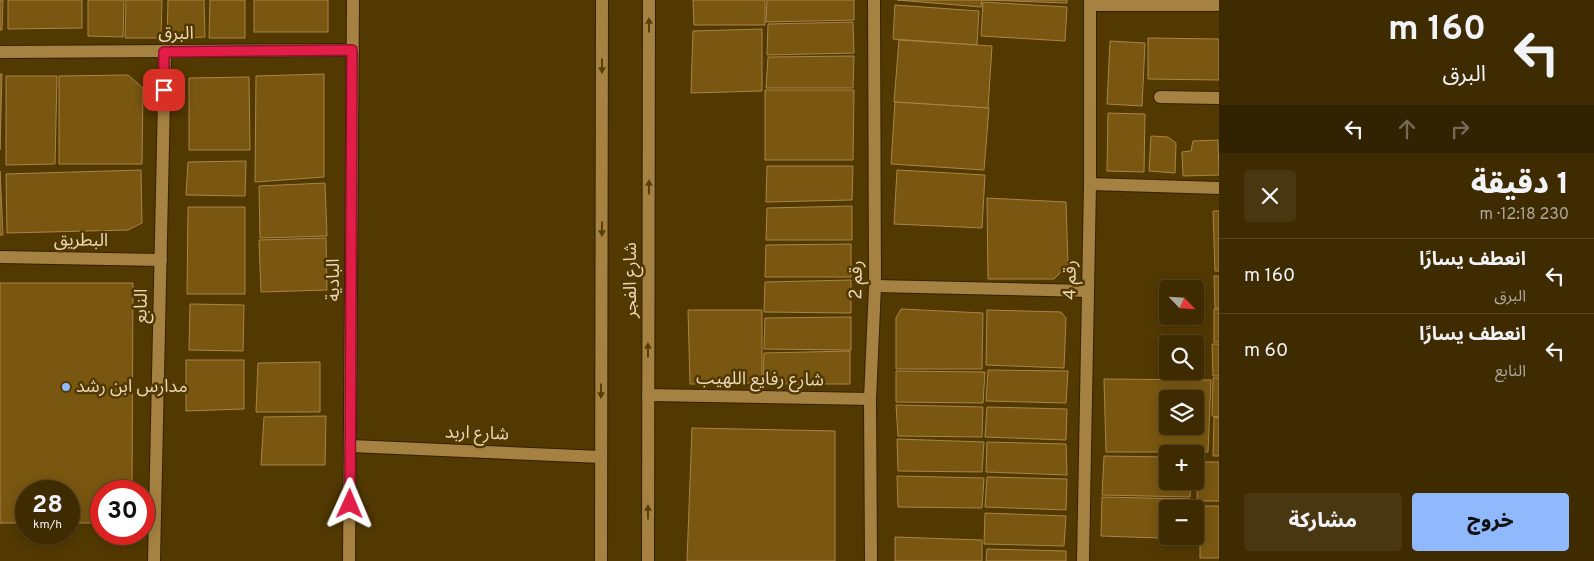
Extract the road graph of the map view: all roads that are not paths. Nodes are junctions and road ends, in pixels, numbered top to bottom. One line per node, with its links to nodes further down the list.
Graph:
1 (353, 0): 7 (street, البادية)
2 (602, 0): 21 (street, شارع الفجر, one-way to 21)
3 (650, 0): 18 (street, شارع الفجر, one-way to 3)
4 (874, 0): 16 (street, رقم 2)
5 (1090, 2): 6 (street); 12 (street, رقم 4)
6 (1219, 4)
7 (352, 50): 9 (street, البرق); 20 (street, البادية)
8 (0, 52): 9 (street, البرق)
9 (164, 52): 15 (street, النابع)
10 (1160, 97): 11 (street)
11 (1219, 98)
12 (1090, 184): 13 (street); 17 (street, رقم 4)
13 (1219, 188)
14 (0, 257): 15 (street, البطريق)
15 (161, 260): 22 (street, النابع)
16 (875, 286): 17 (street); 19 (street, رقم 2)
17 (1088, 291): 27 (street, رقم 4)
18 (648, 395): 19 (street, شارع رفايع اللهيب); 25 (street, شارع الفجر, one-way to 18)
19 (870, 399): 26 (street, رقم 2)
20 (351, 446): 21 (street, شارع اربد); 23 (street, البادية)
21 (601, 457): 24 (street, شارع الفجر)
22 (154, 561)
23 (349, 561)
24 (601, 561)
25 (648, 561)
26 (871, 561)
27 (1083, 561)

